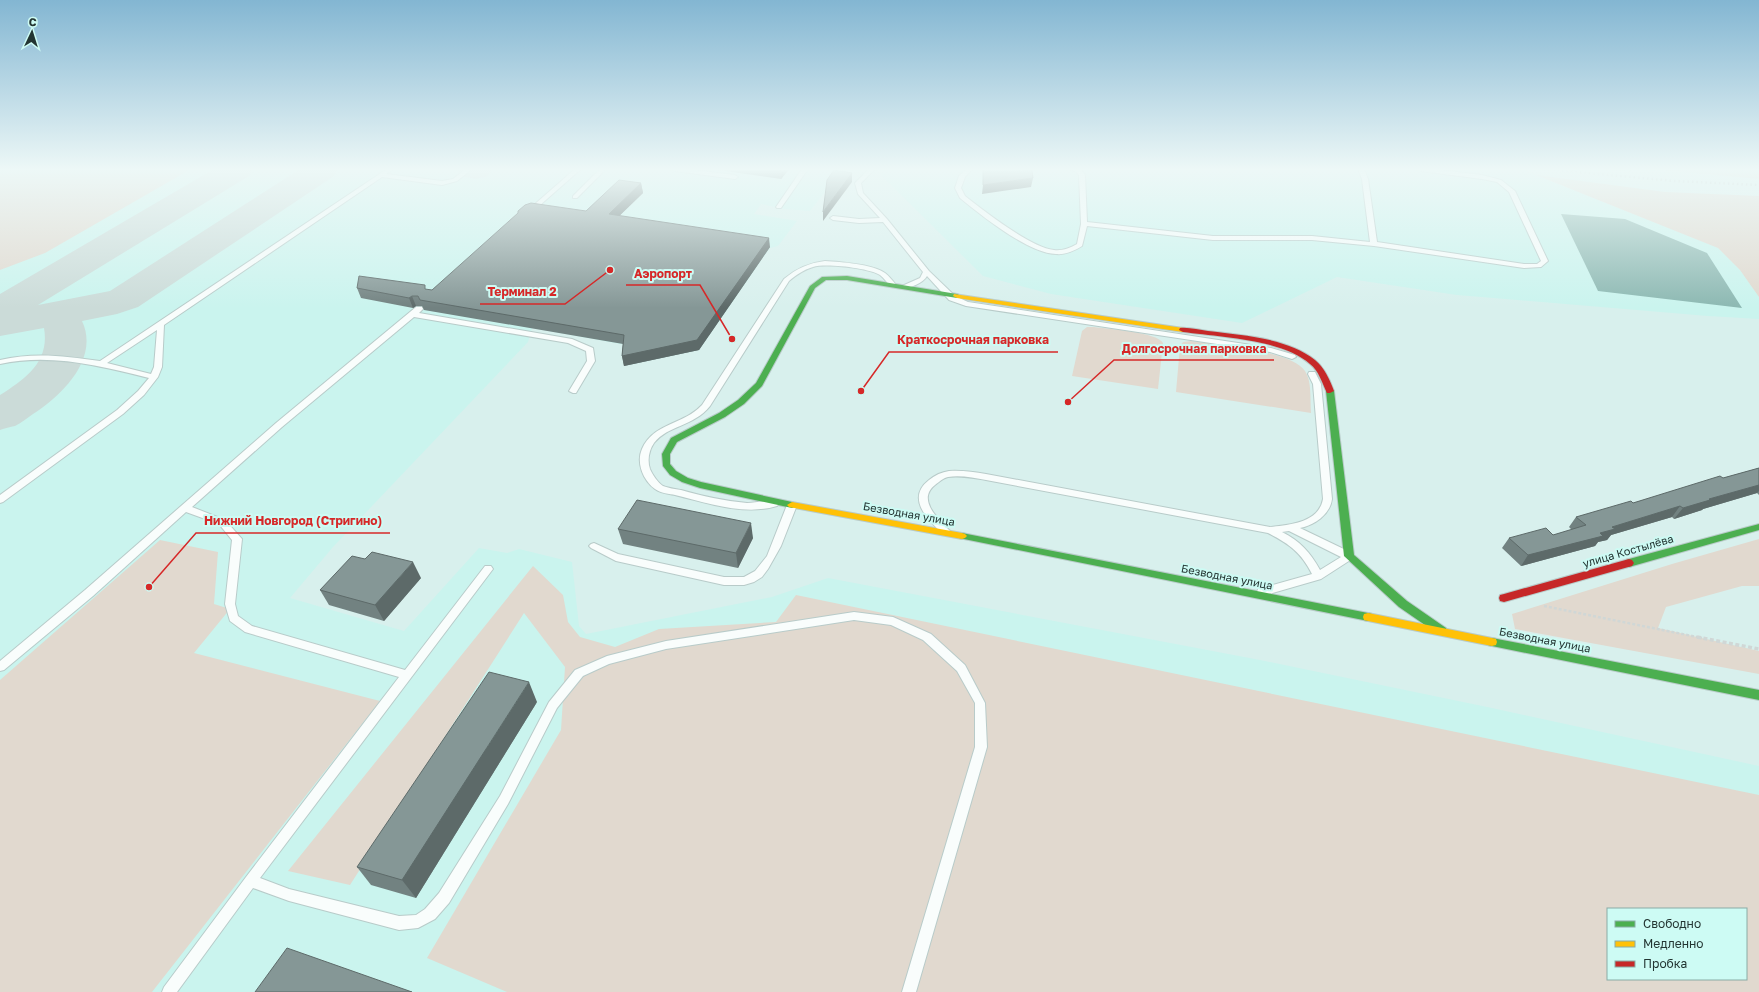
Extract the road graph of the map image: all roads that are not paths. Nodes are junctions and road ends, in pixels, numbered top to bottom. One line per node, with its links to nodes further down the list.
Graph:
1 (320, 215): 15 (lane)
2 (881, 215): 8 (lane)
3 (989, 215): 9 (lane)
4 (1084, 215): 9 (lane)
5 (1370, 215): 10 (lane)
6 (1523, 215): 10 (lane)
7 (833, 218): 8 (lane)
8 (885, 220): 11 (lane)
9 (1084, 224): 10 (lane)
10 (1374, 244)
11 (927, 272): 13 (lane); 14 (lane)
12 (892, 285): 13 (main road); 21 (main road, Безводная улица); 21 (lane)
13 (904, 287): 14 (main road)
14 (949, 295): 25 (lane); 29 (main road)
15 (161, 325): 17 (lane); 18 (lane)
16 (0, 362): 17 (lane)
17 (101, 364): 18 (lane)
18 (154, 377): 20 (lane)
19 (573, 390): 23 (lane)
20 (0, 500)
21 (779, 503): 22 (main road, Безводная улица)
22 (792, 505): 27 (main road, Безводная улица); 28 (lane)
23 (185, 508): 35 (lane); 36 (lane)
24 (1759, 527): 33 (main road, улица Костылёва)
25 (1291, 528): 26 (lane); 29 (lane)
26 (1270, 530): 27 (lane); 31 (lane)
27 (947, 533): 32 (main road, Безводная улица)
28 (594, 546)
29 (1349, 556): 31 (lane); 34 (main road)
30 (488, 569): 36 (lane)
31 (1318, 576): 32 (lane)
32 (1254, 594): 34 (main road, Безводная улица)
33 (1504, 598)
34 (1442, 631): 37 (main road, Безводная улица)
35 (0, 667)
36 (407, 675): 38 (lane)
37 (1759, 695)
38 (250, 881): 39 (lane); 40 (lane)
39 (169, 992)
40 (909, 992)

